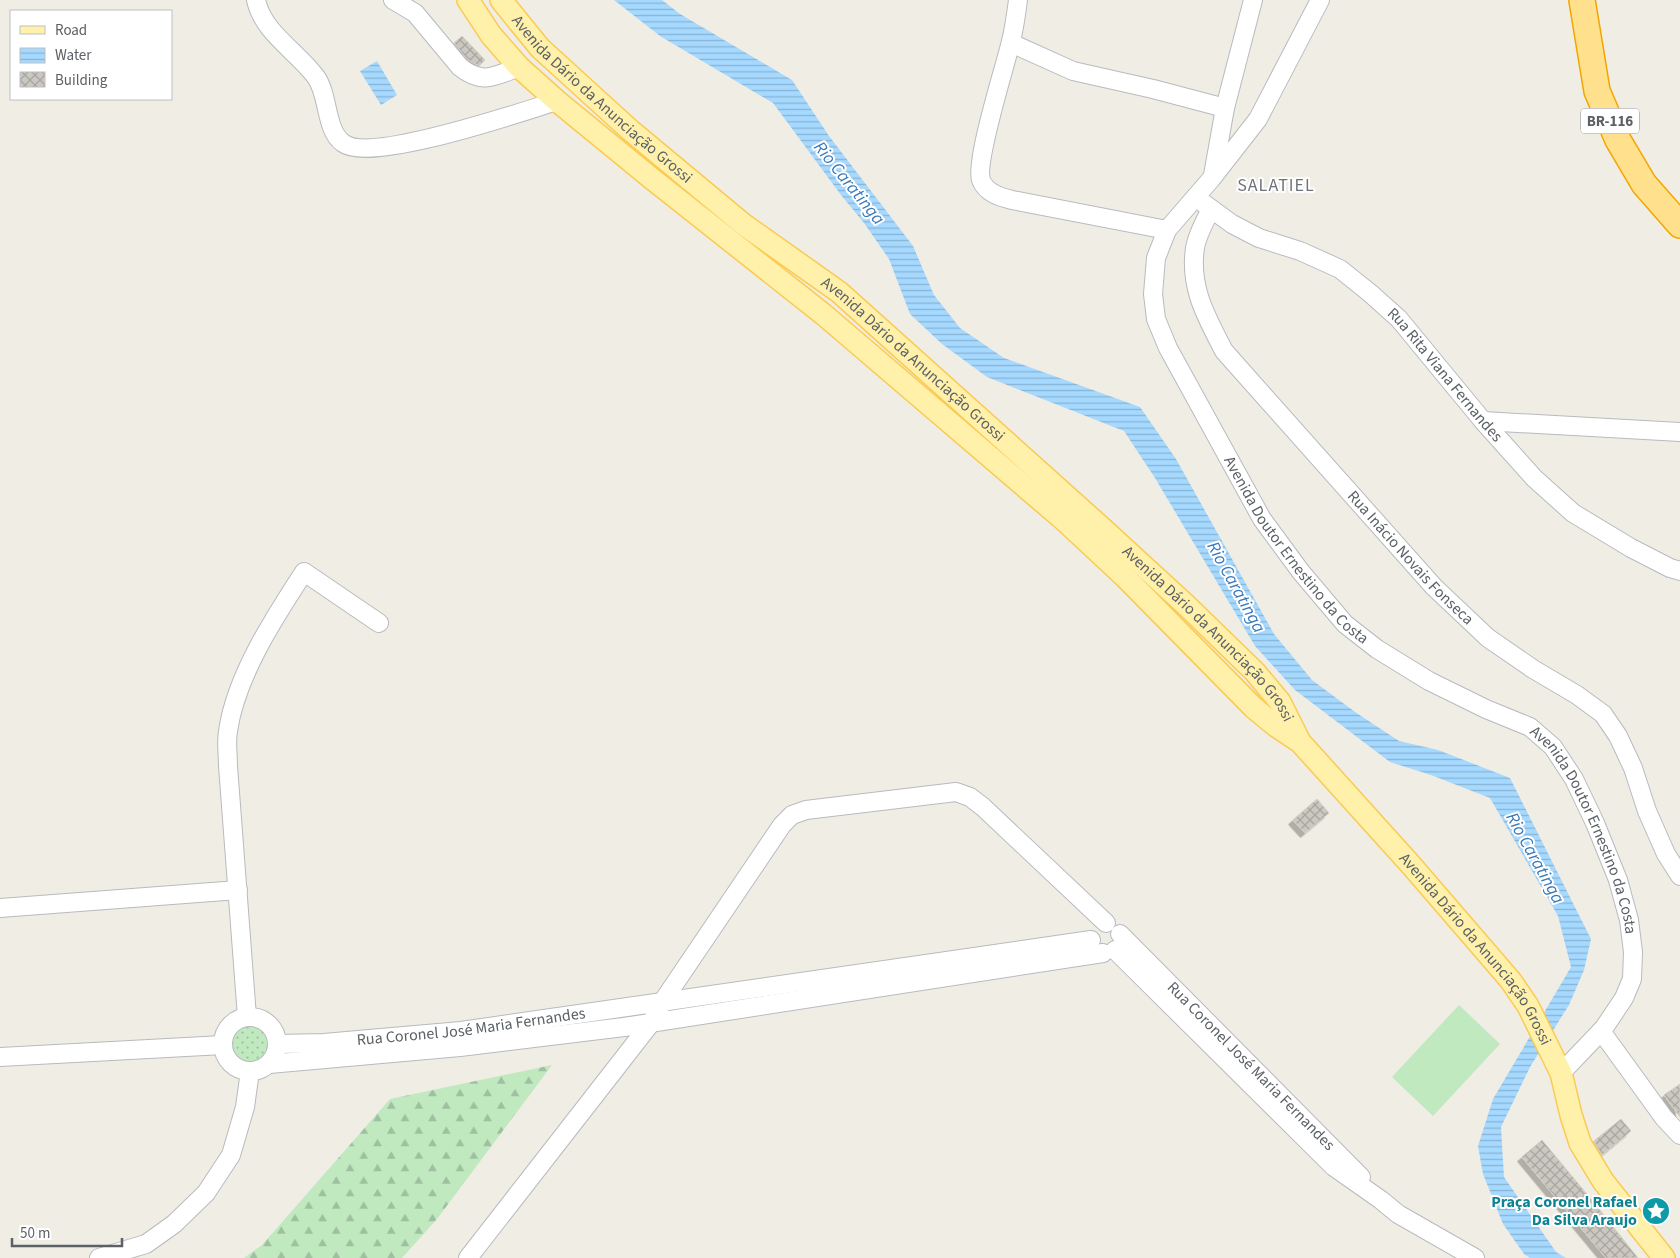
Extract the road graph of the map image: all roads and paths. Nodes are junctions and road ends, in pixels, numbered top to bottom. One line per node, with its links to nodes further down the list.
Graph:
1 (256, 0): 12 (street)
2 (394, 0): 11 (street)
3 (468, 0): 11 (main road, Avenida Dário da Anunciação Grossi)
4 (501, 0): 20 (main road, Avenida Dário da Anunciação Grossi)
5 (1018, 0): 10 (street)
6 (1253, 0): 13 (street)
7 (1320, 0): 14 (street, Avenida Doutor Ernestino da Costa)
8 (1582, 0): 18 (highway, BR-116)
9 (1595, 0): 16 (highway, BR-116)
10 (1011, 43): 13 (street); 19 (street)
11 (518, 67): 12 (main road, Avenida Dário da Anunciação Grossi)
12 (557, 101): 21 (main road, Avenida Dário da Anunciação Grossi)
13 (1225, 108): 14 (street)
14 (1212, 178): 15 (street, Avenida Doutor Ernestino da Costa)
15 (1196, 198): 17 (street, Rua Rita Viana Fernandes); 19 (street, Avenida Doutor Ernestino da Costa)
16 (1680, 201)
17 (1211, 209): 22 (street, Rua Rita Viana Fernandes); 27 (street, Rua Inácio Novais Fonseca)
18 (1680, 225)
19 (1167, 230): 38 (street, Avenida Doutor Ernestino da Costa)
20 (839, 292): 21 (main road); 26 (main road, Avenida Dário da Anunciação Grossi)
21 (823, 314): 26 (main road, Avenida Dário da Anunciação Grossi)
22 (1483, 421): 23 (street); 24 (street, Rua Rita Viana Fernandes)
23 (1680, 432)
24 (1680, 571)
25 (380, 623): 28 (street)
26 (1300, 742): 44 (main road, Avenida Dário da Anunciação Grossi)
27 (1680, 876)
28 (238, 890): 29 (street); 35 (street)
29 (0, 908)
30 (1106, 923): 31 (street); 32 (street); 33 (street)
31 (1091, 940): 32 (street); 33 (street, Rua Coronel José Maria Fernandes)
32 (1113, 946): 36 (street); 48 (street, Rua Coronel José Maria Fernandes)
33 (663, 1002): 34 (street, Rua Coronel José Maria Fernandes); 36 (street)
34 (630, 1006): 37 (street); 39 (street, Rua Coronel José Maria Fernandes)
35 (248, 1017): 39 (street); 40 (street)
36 (650, 1023): 37 (street); 47 (street)
37 (624, 1027): 42 (street)
38 (1601, 1031): 44 (street); 45 (street)
39 (278, 1044): 42 (street)
40 (223, 1045): 41 (street); 43 (street)
41 (0, 1057)
42 (269, 1064): 43 (street)
43 (250, 1071): 46 (street)
44 (1561, 1073): 49 (main road)
45 (1680, 1135)
46 (99, 1258)
47 (468, 1258)
48 (1475, 1258)
49 (1664, 1258)

